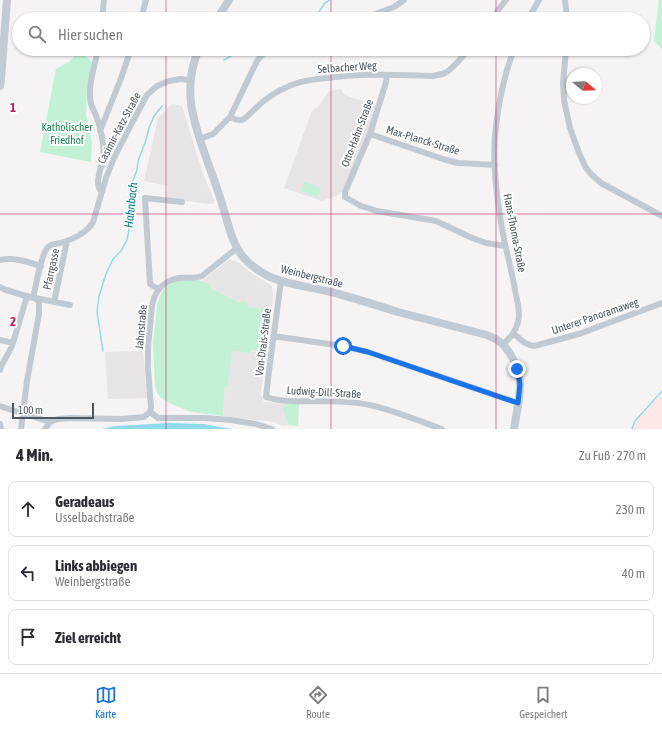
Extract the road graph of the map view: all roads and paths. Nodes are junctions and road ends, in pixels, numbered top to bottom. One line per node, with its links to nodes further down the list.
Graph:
1 (7, 0): 25 (street)
2 (104, 0): 9 (street)
3 (146, 0): 10 (street)
4 (229, 0): 11 (street)
5 (404, 0): 12 (street)
6 (506, 0): 13 (street)
7 (538, 0): 14 (street)
8 (565, 0): 15 (street)
9 (103, 12)
10 (143, 12)
11 (221, 12)
12 (381, 12)
13 (497, 12)
14 (532, 12)
15 (566, 12)
16 (97, 56): 27 (street)
17 (129, 56): 27 (street)
18 (196, 56): 24 (street, Weinbergstraße)
19 (261, 56): 26 (street)
20 (462, 56): 23 (street, Selbacher Weg)
21 (512, 56): 30 (street, Hans-Thoma-Straße)
22 (565, 56): 33 (street)
23 (387, 75): 26 (street, Selbacher Weg); 28 (street, Otto-Hahn-Straße)
24 (190, 80): 29 (street, Weinbergstraße); 31 (street, Casimir-Katz-Straße)
25 (0, 86)
26 (230, 117): 29 (street)
27 (100, 131): 31 (street)
28 (370, 134): 30 (street, Max-Planck-Straße); 35 (street, Otto-Hahn-Straße)
29 (200, 140): 36 (street, Weinbergstraße)
30 (495, 165): 35 (street, Hans-Thoma-Straße)
31 (102, 192): 34 (street, Casimir-Katz-Straße)
32 (182, 202): 41 (street)
33 (662, 216)
34 (67, 240): 38 (street, Casimir-Katz-Straße); 43 (street, Pfarrgasse)
35 (505, 246): 46 (street, Hans-Thoma-Straße)
36 (237, 248): 39 (street, Weinbergstraße); 41 (street)
37 (0, 260): 38 (street)
38 (41, 266): 42 (street, Casimir-Katz-Straße)
39 (281, 281): 47 (street, Von-Drais-Straße); 50 (street, Weinbergstraße)
40 (0, 287): 42 (street)
41 (158, 290): 55 (street, Jahnstraße)
42 (32, 297): 43 (street); 49 (street, Casimir-Katz-Straße); 56 (street)
43 (54, 302): 45 (street)
44 (662, 303): 46 (street, Unterer Panoramaweg)
45 (70, 306)
46 (514, 333): 50 (street)
47 (273, 336): 52 (street, Von-Drais-Straße); 53 (street)
48 (0, 340): 49 (street)
49 (14, 343): 51 (street, Casimir-Katz-Straße)
50 (503, 344): 53 (street, Weinbergstraße)
51 (0, 370)
52 (274, 400): 63 (street, Ludwig-Dill-Straße)
53 (518, 403): 64 (street, Weinbergstraße)
54 (0, 406): 56 (street)
55 (150, 412): 57 (street); 62 (street)
56 (22, 413): 57 (street); 60 (street)
57 (50, 422): 61 (street)
58 (0, 424): 59 (street)
59 (1, 429)
60 (21, 429)
61 (45, 429)
62 (272, 429)
63 (442, 429)
64 (514, 429)

